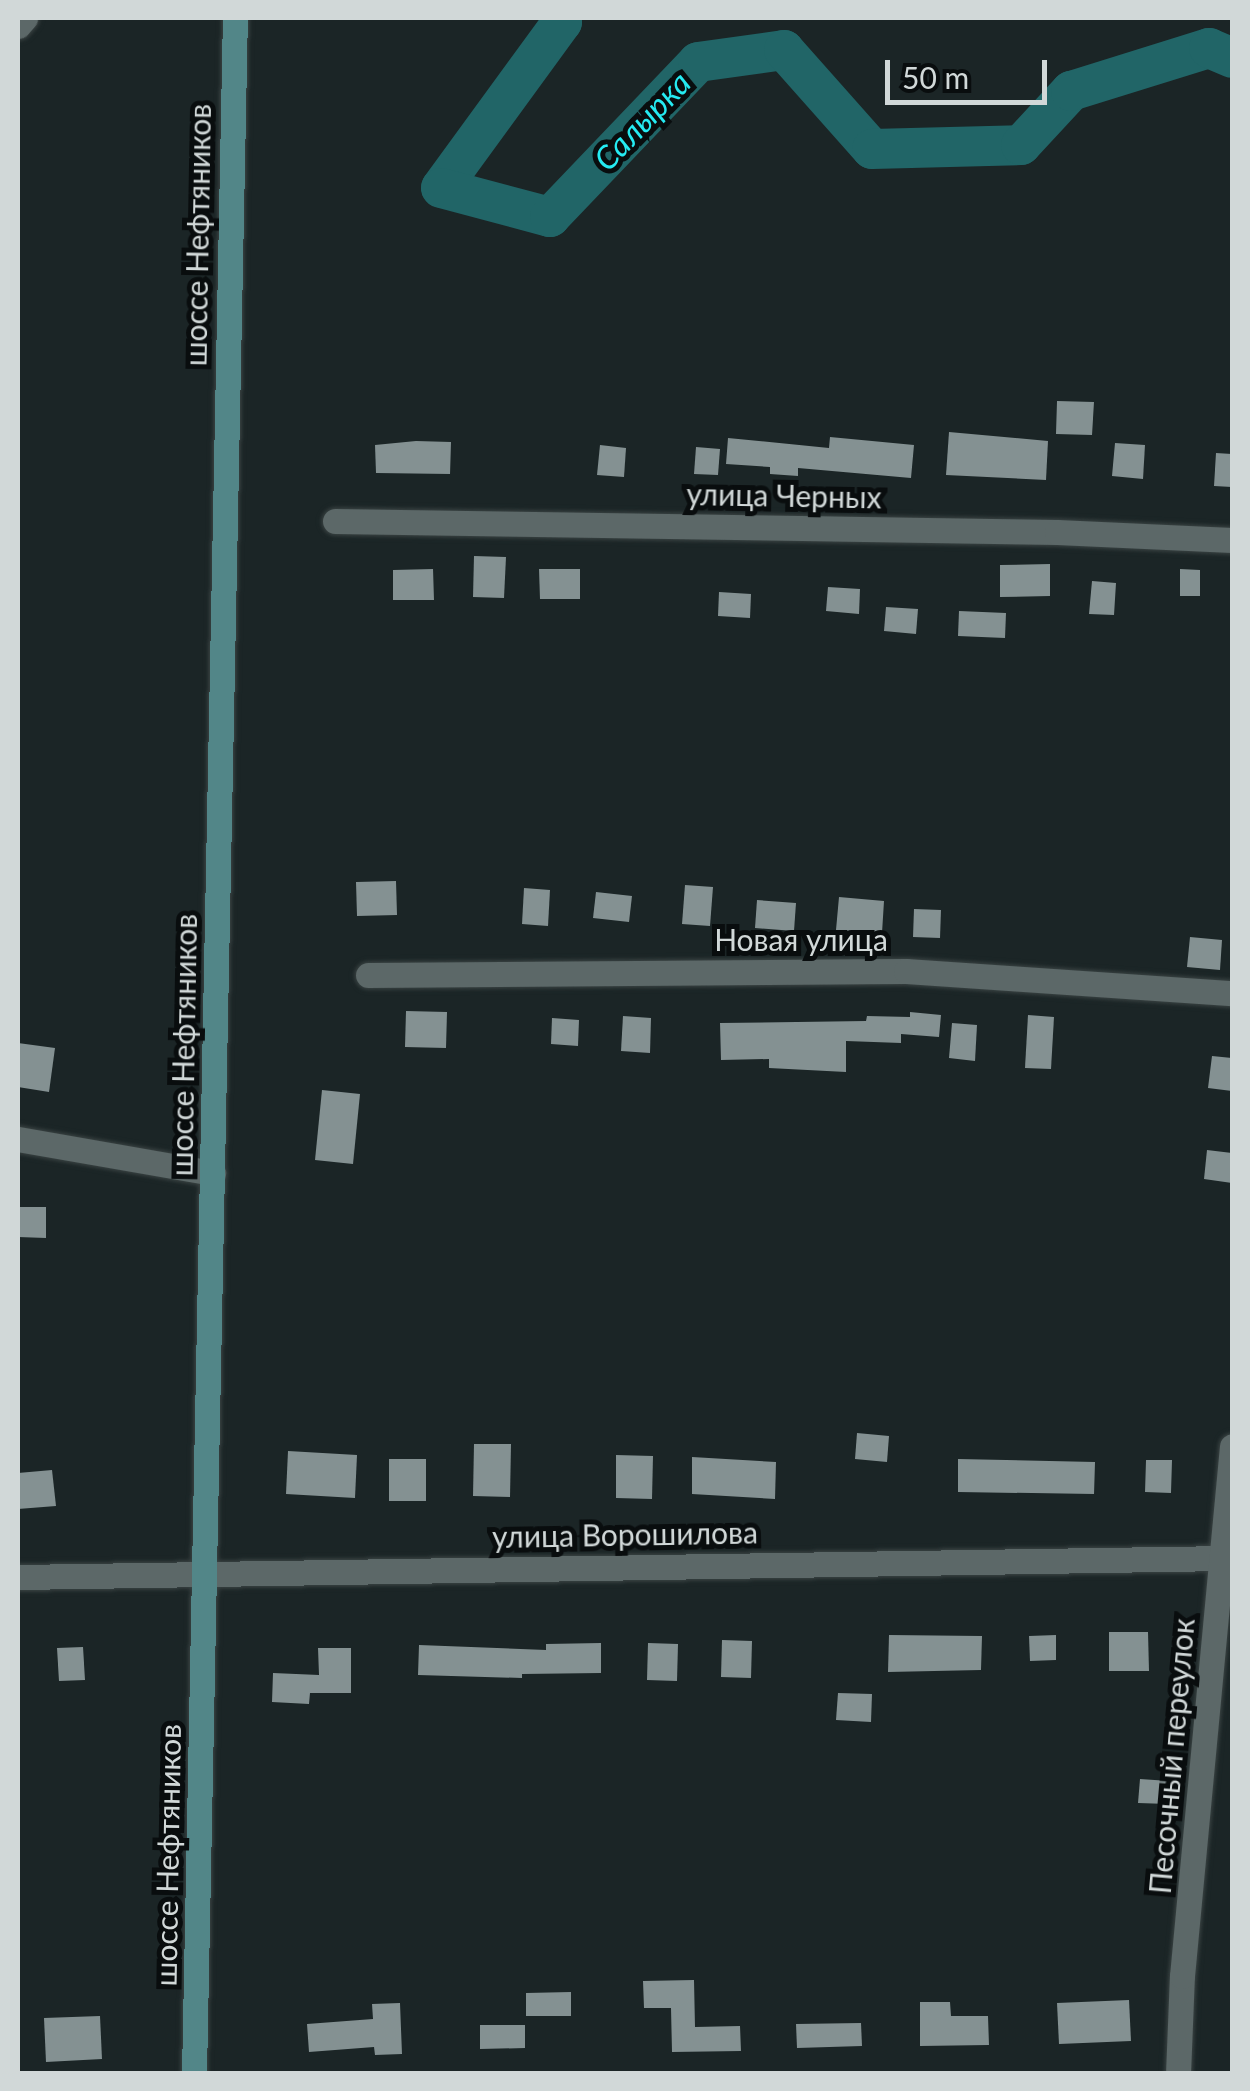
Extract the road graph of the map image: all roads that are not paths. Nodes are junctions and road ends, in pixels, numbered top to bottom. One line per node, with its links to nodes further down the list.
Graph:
1 (25, 18): 3 (street)
2 (235, 18): 9 (main road, шоссе Нефтяников)
3 (18, 26)
4 (336, 522): 5 (street, улица Черных)
5 (1232, 540)
6 (368, 976): 7 (street, Новая улица)
7 (1232, 994)
8 (18, 1139): 9 (street)
9 (213, 1173): 12 (main road, шоссе Нефтяников)
10 (1232, 1446): 11 (street, Песочный переулок)
11 (1226, 1558): 12 (street, улица Ворошилова); 15 (street, Песочный переулок)
12 (207, 1571): 13 (street, улица Ворошилова); 14 (main road, шоссе Нефтяников)
13 (18, 1577)
14 (194, 2074)
15 (1178, 2074)

